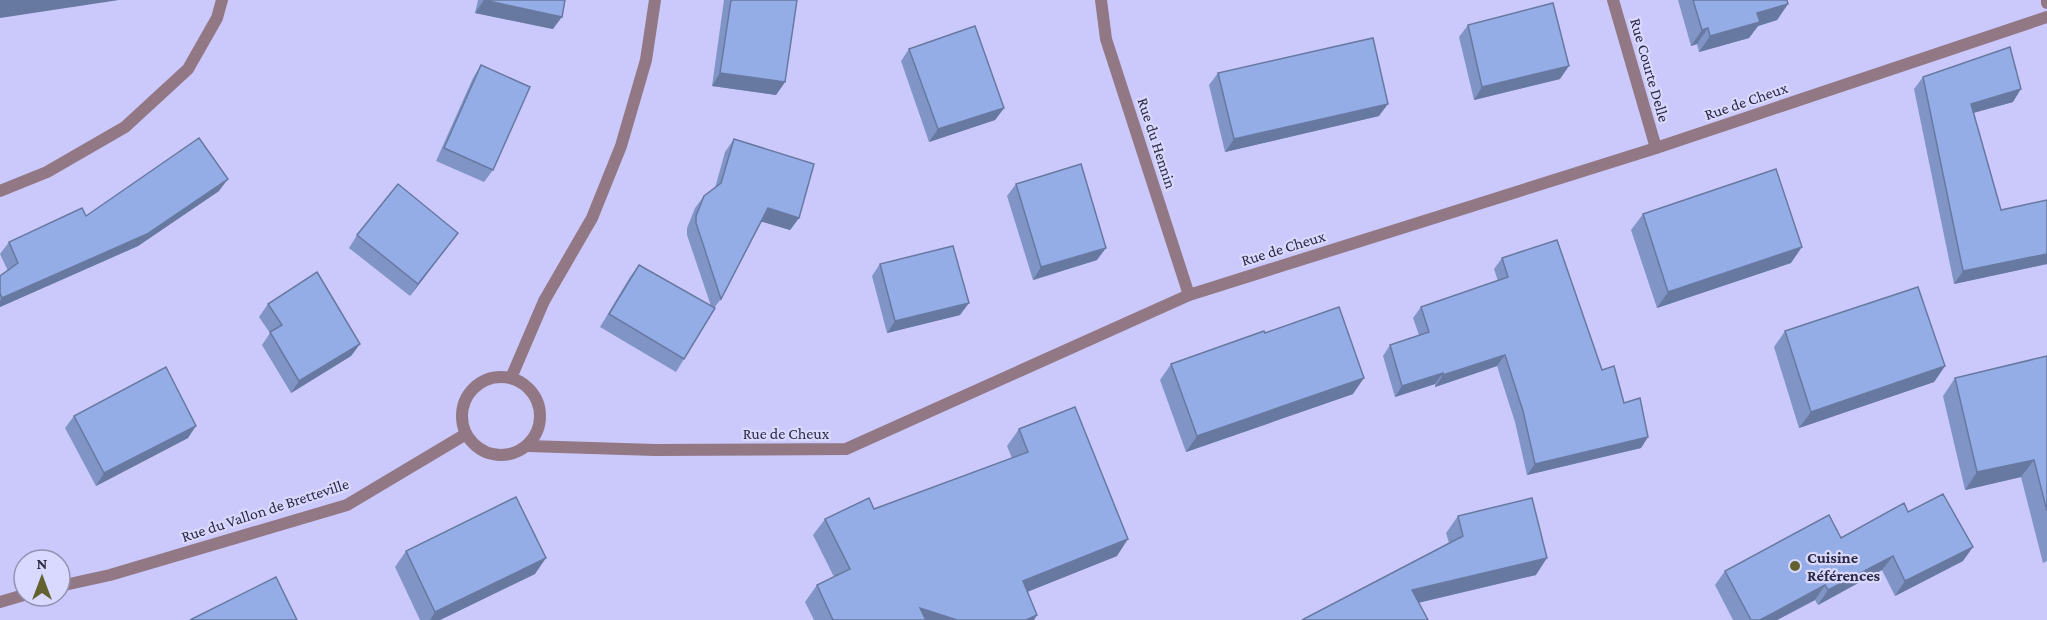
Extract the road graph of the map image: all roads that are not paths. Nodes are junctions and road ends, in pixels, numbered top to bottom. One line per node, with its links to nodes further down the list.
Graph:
1 (222, 0): 7 (street)
2 (655, 0): 9 (street)
3 (1101, 0): 8 (street, Rue du Hennin)
4 (1613, 0): 6 (street, Rue Courte Delle)
5 (2047, 17): 6 (street, Rue de Cheux)
6 (1656, 148): 8 (street, Rue de Cheux)
7 (0, 191)
8 (1189, 295): 11 (street, Rue de Cheux)
9 (511, 378): 10 (street); 11 (street)
10 (466, 434): 11 (street); 12 (street, Rue du Vallon de Bretteville)
11 (528, 446)
12 (72, 583)

